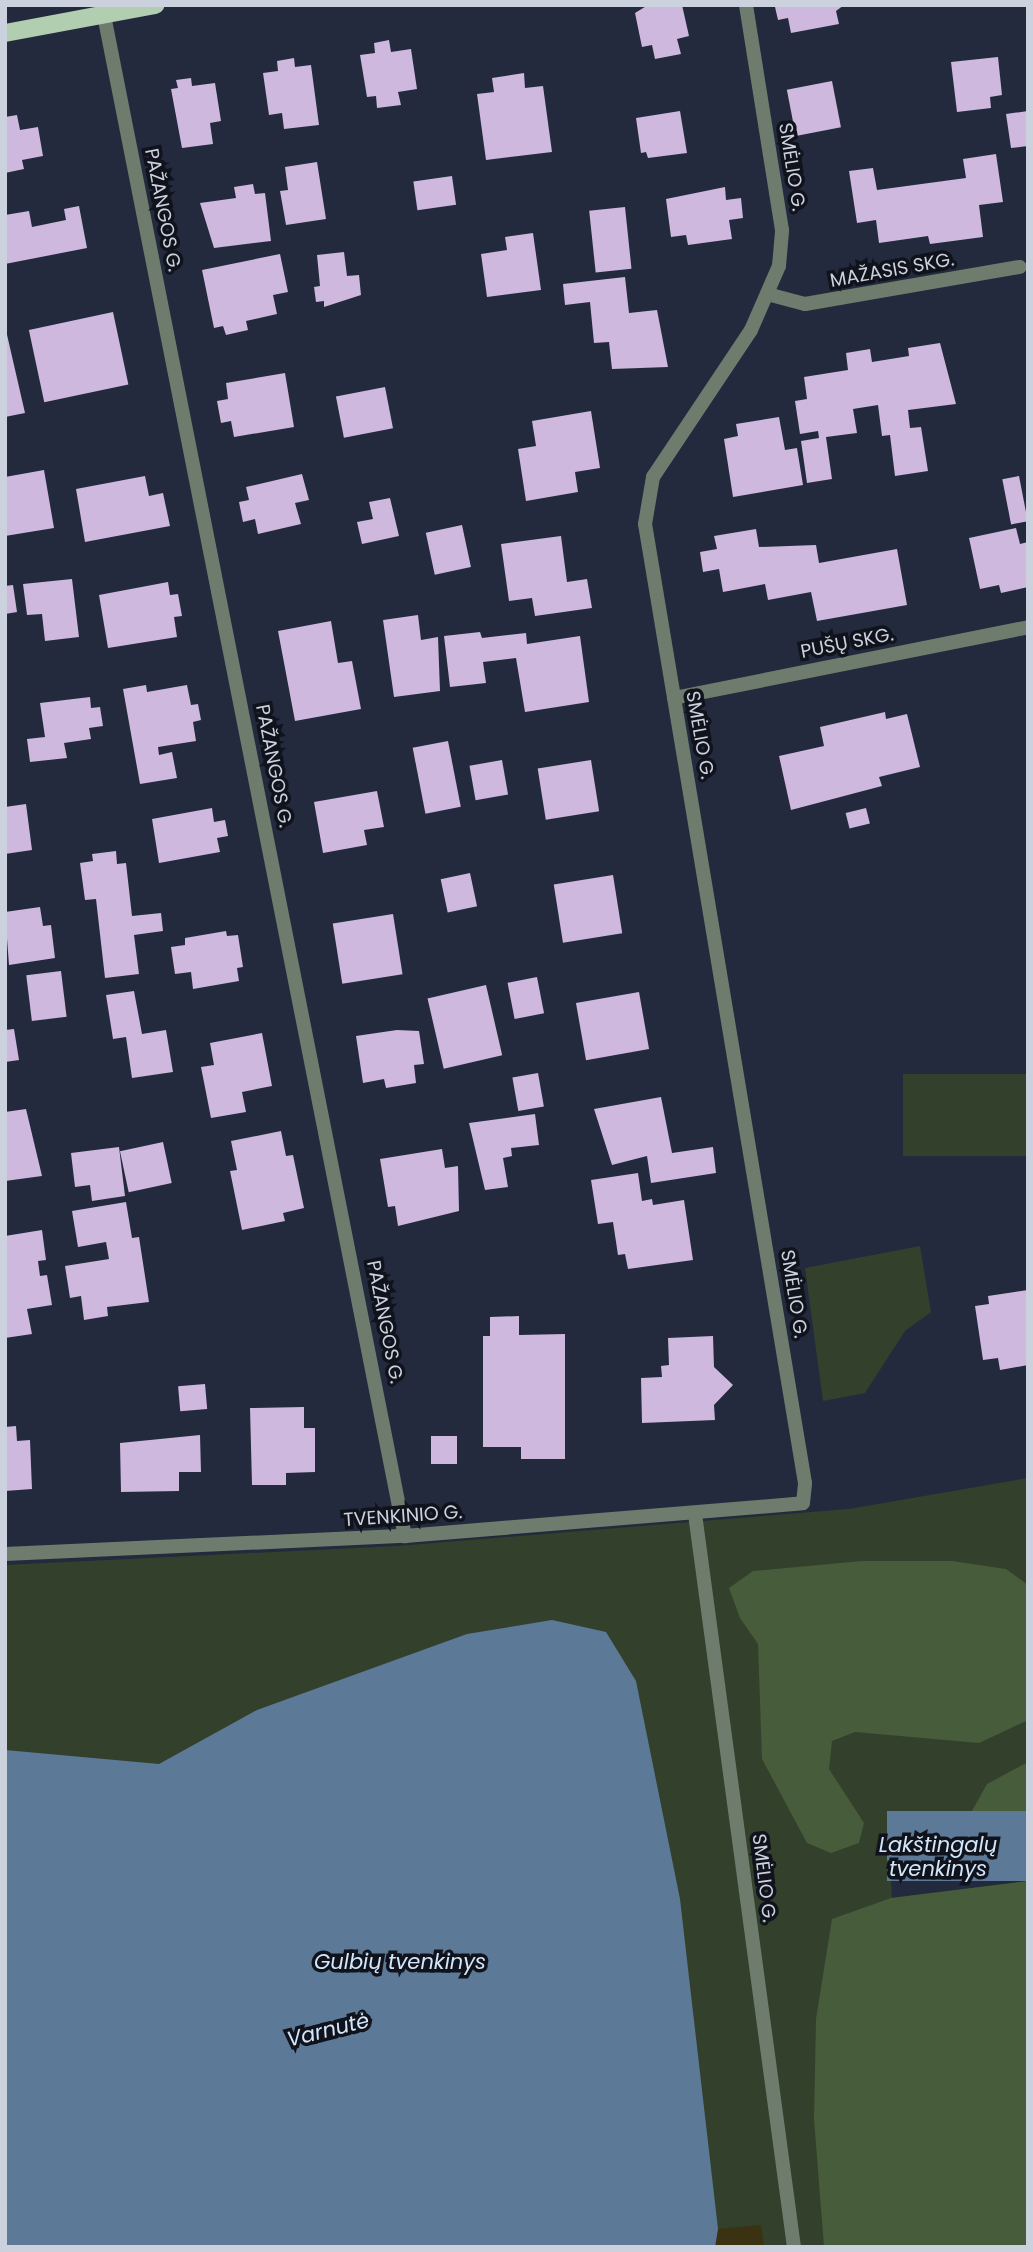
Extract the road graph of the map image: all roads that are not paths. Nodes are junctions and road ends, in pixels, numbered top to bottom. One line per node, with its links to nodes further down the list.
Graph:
1 (155, 5): 3 (main road)
2 (747, 5): 6 (street, SMĖLIO G.)
3 (103, 10): 4 (main road); 11 (street, PAŽANGOS G.)
4 (5, 33)
5 (1020, 267): 6 (street, MAŽASIS SKG.)
6 (771, 295): 8 (street, SMĖLIO G.)
7 (1028, 627): 8 (street, PUŠŲ SKG.)
8 (674, 698): 9 (street, SMĖLIO G.)
9 (803, 1503): 10 (street, TVENKINIO G.)
10 (695, 1514): 11 (street, TVENKINIO G.); 13 (street, SMĖLIO G.)
11 (405, 1536): 12 (street, TVENKINIO G.)
12 (5, 1554)
13 (794, 2247)

